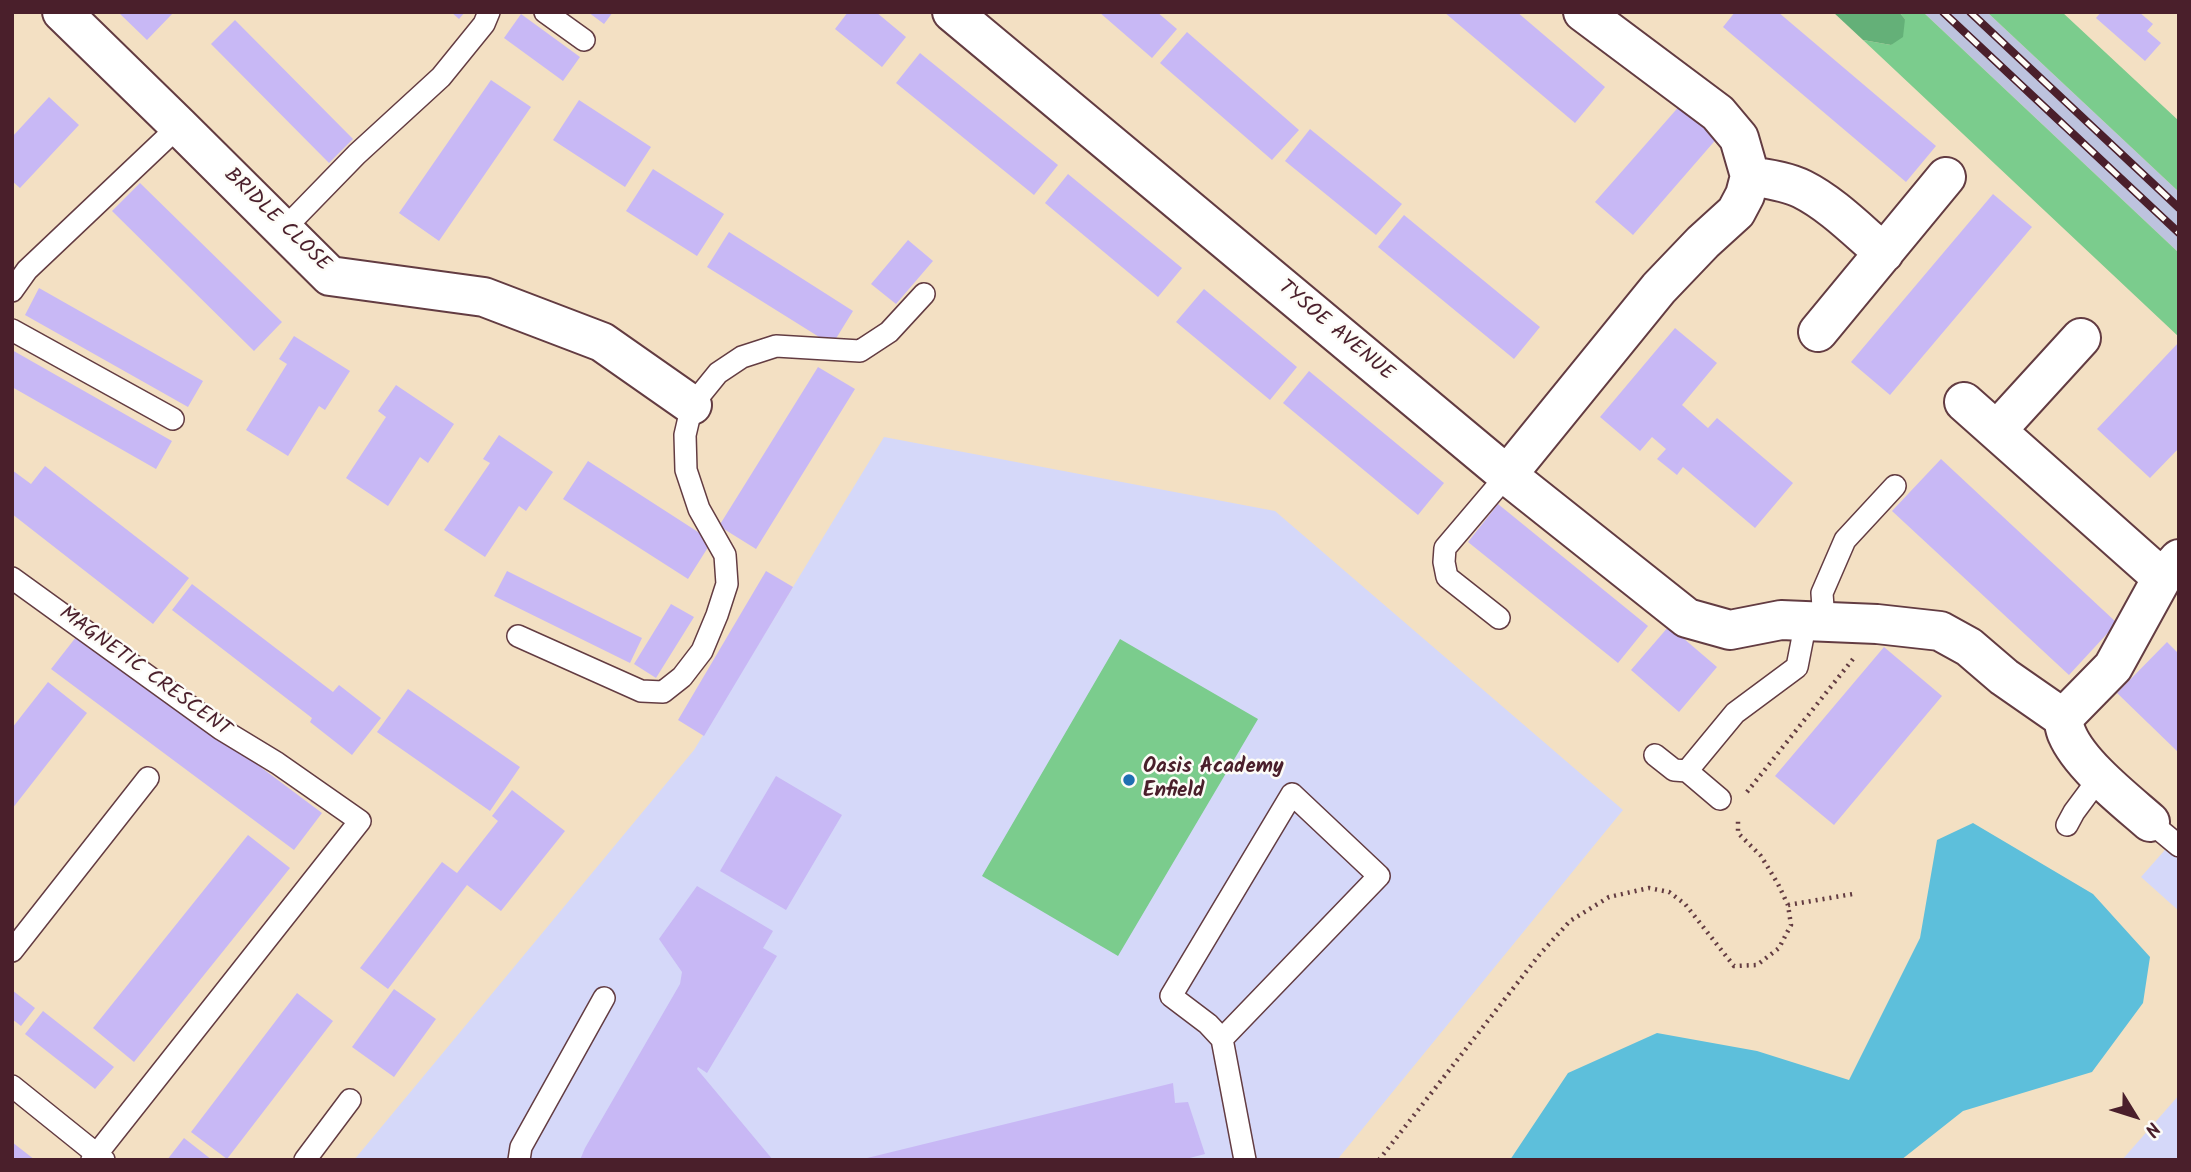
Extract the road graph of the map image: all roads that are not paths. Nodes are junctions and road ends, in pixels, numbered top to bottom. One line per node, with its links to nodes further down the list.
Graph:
1 (61, 12): 7 (street, BRIDLE CLOSE)
2 (489, 12): 10 (lane)
3 (545, 12): 6 (lane)
4 (952, 12): 21 (street, TYSOE AVENUE)
5 (1583, 12): 8 (street)
6 (584, 40)
7 (179, 126): 10 (street, BRIDLE CLOSE); 12 (lane)
8 (1750, 176): 11 (street); 21 (street)
9 (1947, 177): 11 (street)
10 (283, 230): 18 (street, BRIDLE CLOSE)
11 (1884, 253): 15 (street)
12 (12, 291)
13 (924, 294): 18 (lane)
14 (12, 330): 19 (lane)
15 (1818, 332)
16 (2081, 338): 20 (street)
17 (1965, 402): 20 (street)
18 (692, 405): 27 (lane)
19 (173, 419)
20 (1997, 430): 23 (street)
21 (1507, 475): 25 (lane); 26 (street, TYSOE AVENUE)
22 (1895, 486): 26 (lane)
23 (2170, 568): 28 (street)
24 (12, 578): 42 (lane, MAGNETIC CRESCENT)
25 (1499, 618)
26 (1815, 622): 28 (street); 30 (lane)
27 (518, 636)
28 (2063, 718): 31 (street)
29 (1655, 755): 30 (lane)
30 (1687, 771): 33 (lane)
31 (2100, 777): 34 (street); 35 (lane)
32 (148, 778): 37 (lane)
33 (1729, 803)
34 (2150, 822): 36 (lane)
35 (2067, 825)
36 (2179, 846)
37 (12, 951)
38 (604, 998): 44 (lane)
39 (1222, 1039): 39 (lane); 45 (lane)
40 (12, 1086): 42 (lane)
41 (350, 1100): 43 (lane)
42 (98, 1158)
43 (305, 1160)
44 (519, 1160)
45 (1245, 1160)

